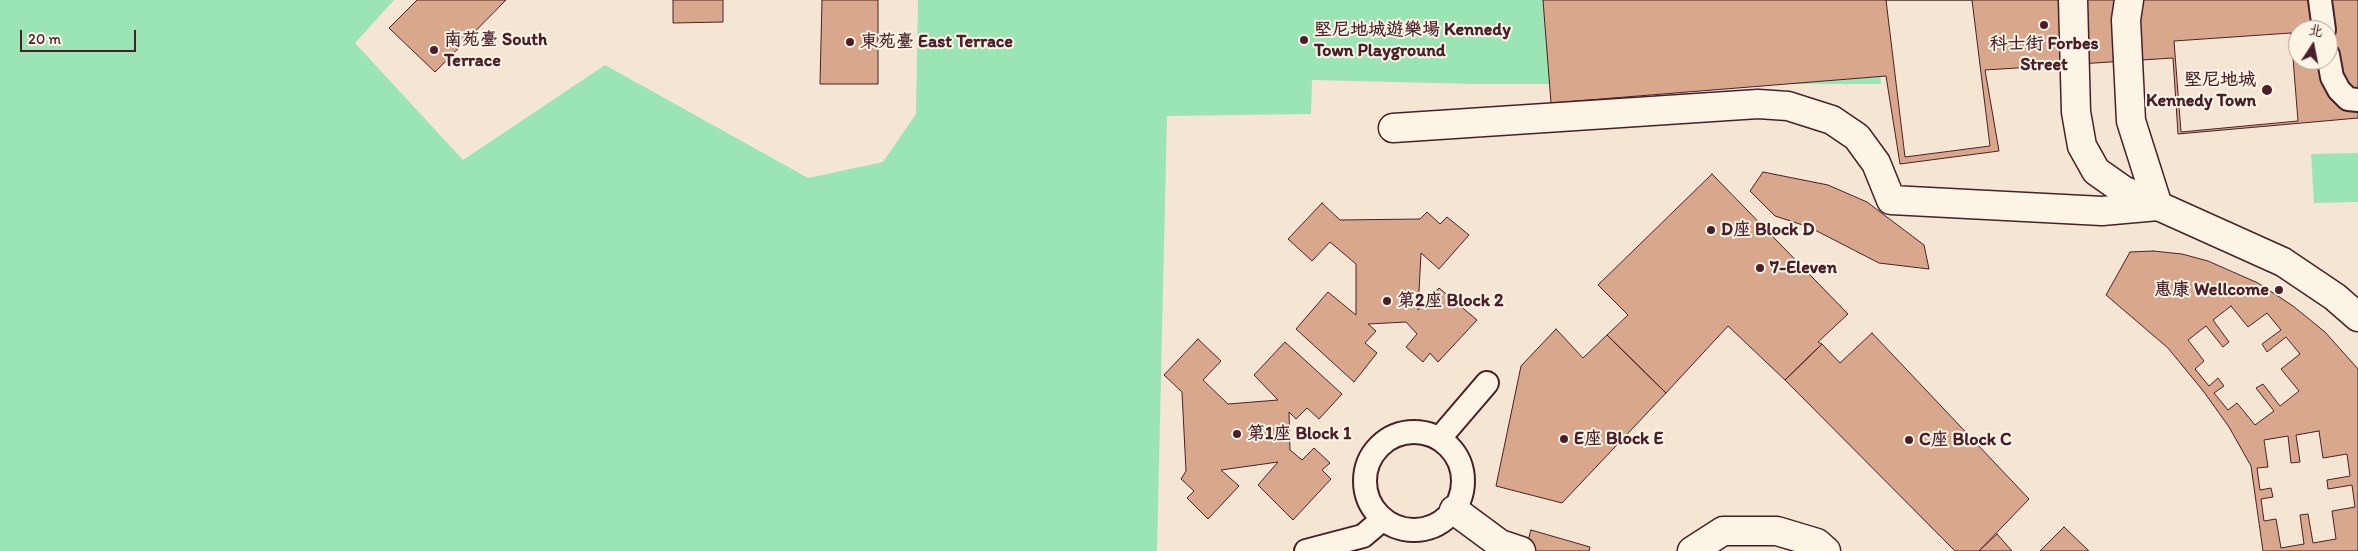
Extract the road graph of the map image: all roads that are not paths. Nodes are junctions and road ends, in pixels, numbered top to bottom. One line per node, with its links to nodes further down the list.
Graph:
1 (2073, 0): 8 (street)
2 (2129, 0): 8 (street)
3 (2320, 0): 4 (lane)
4 (2323, 20)
5 (2331, 70): 6 (lane)
6 (2358, 100)
7 (1393, 128): 8 (street)
8 (2158, 206): 9 (street)
9 (2358, 317)
10 (1487, 383): 11 (lane)
11 (1439, 439): 12 (lane); 13 (lane)
12 (1454, 510): 13 (lane); 15 (street)
13 (1383, 519): 14 (lane)
14 (1306, 551)
15 (1521, 551)
16 (1692, 551): 17 (street)
17 (1826, 551)

